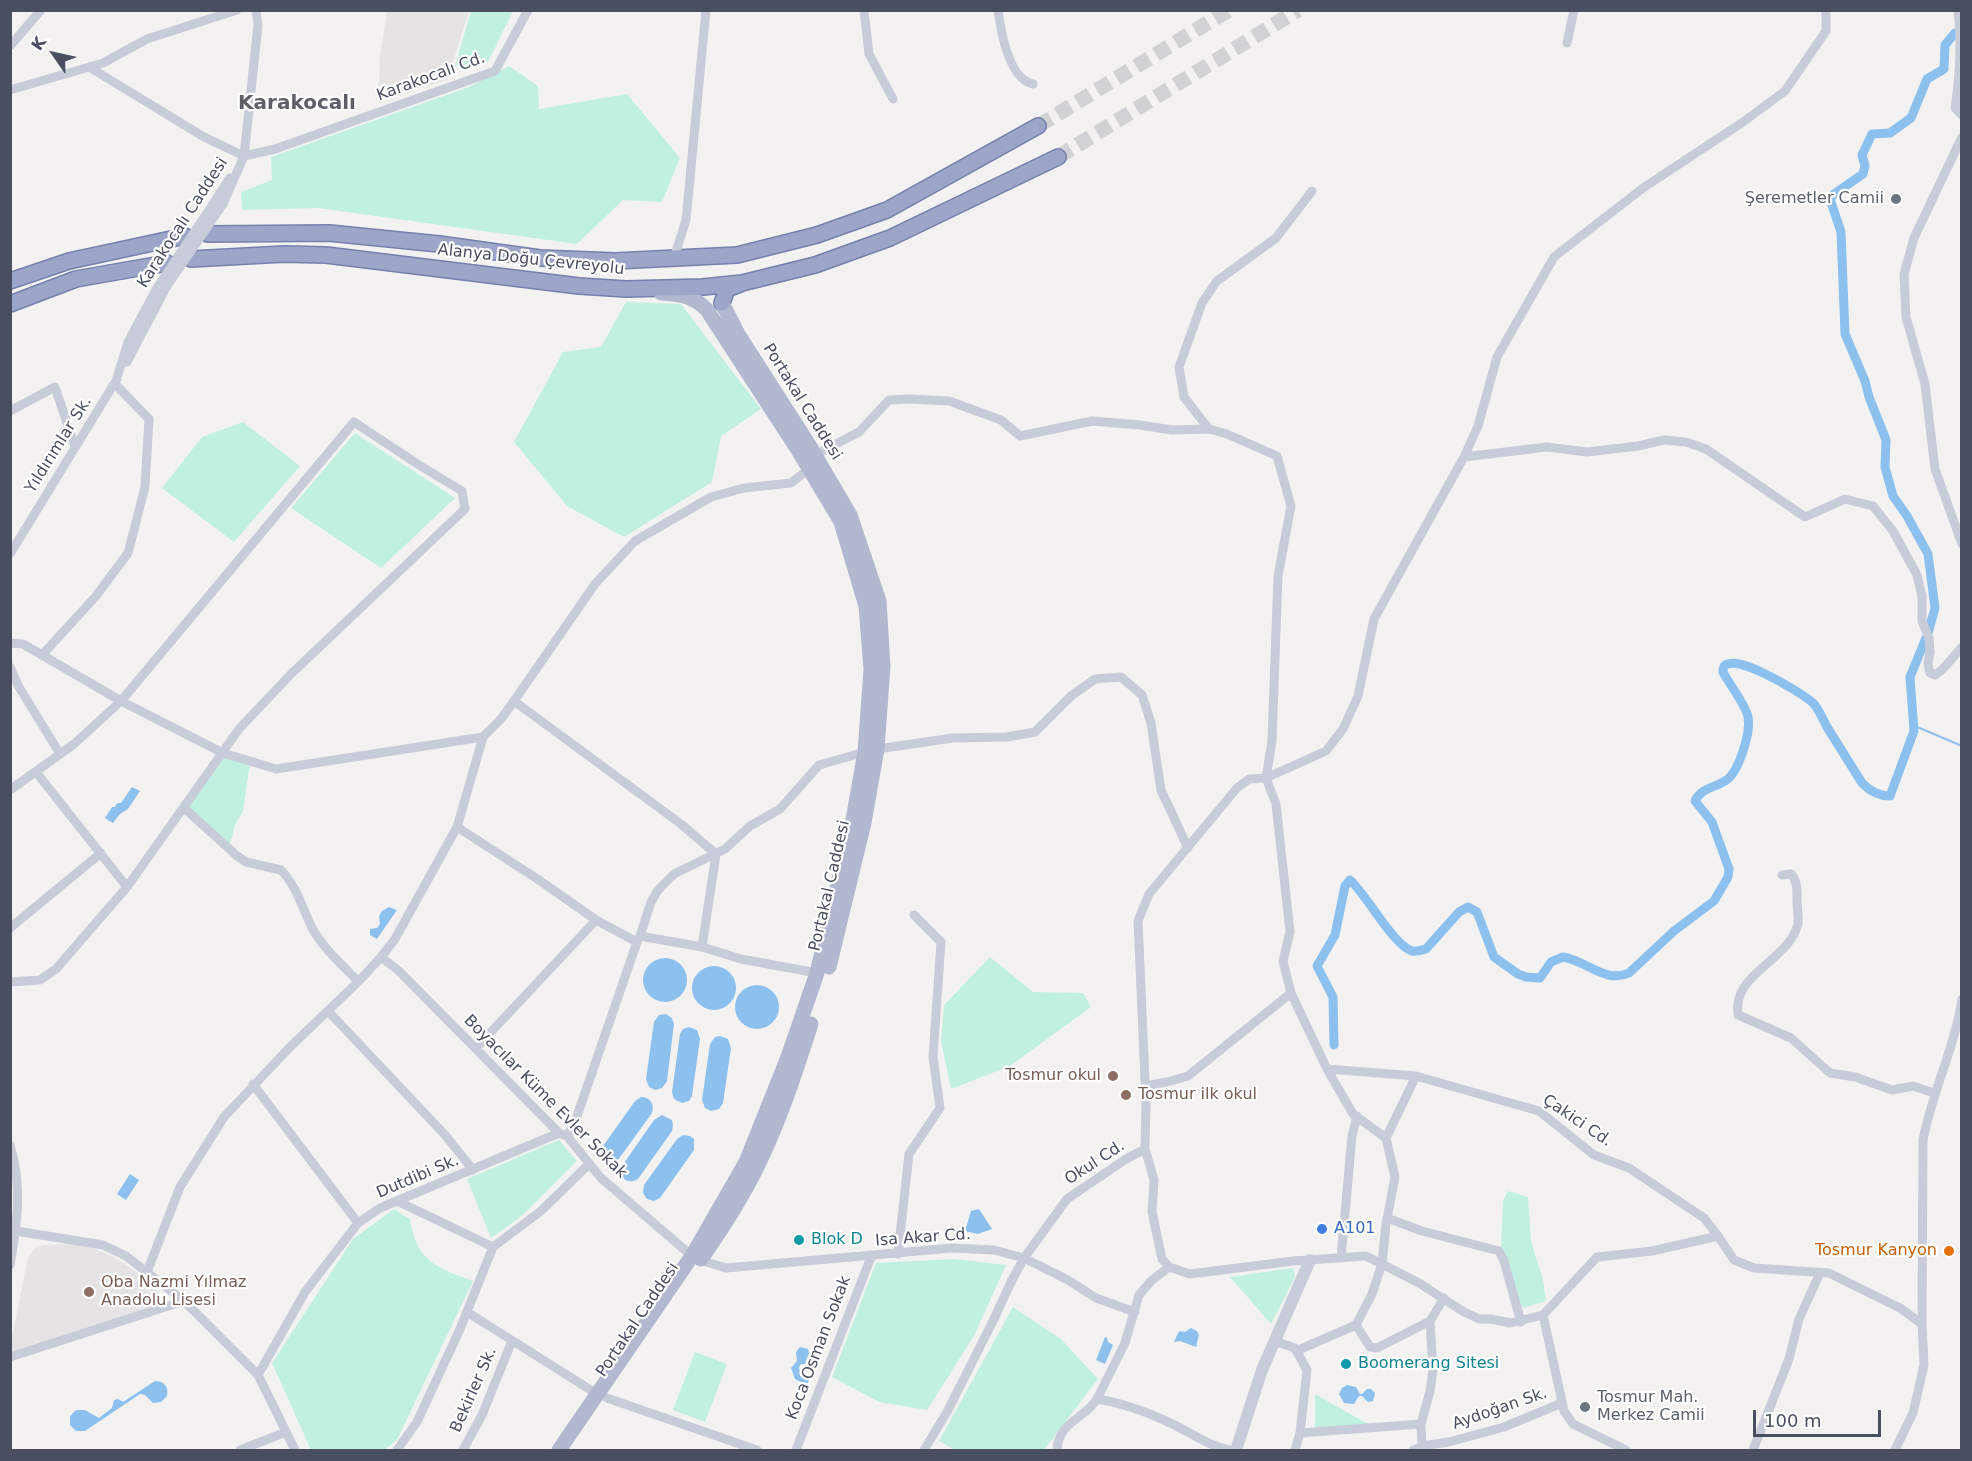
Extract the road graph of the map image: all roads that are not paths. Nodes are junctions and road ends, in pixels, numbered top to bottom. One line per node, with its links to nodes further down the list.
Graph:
1 (40, 10): 12 (street)
2 (237, 10): 13 (street)
3 (256, 10): 20 (street)
4 (528, 10): 20 (street, Karakocalı Cd.)
5 (706, 10): 25 (street)
6 (864, 10): 16 (street)
7 (998, 10): 14 (street)
8 (1574, 10): 11 (street)
9 (1826, 10): 37 (street, Okul Cd.)
10 (1959, 10): 17 (street)
11 (1567, 43)
12 (10, 46)
13 (89, 67): 15 (street); 20 (street)
14 (1033, 84)
15 (10, 90)
16 (893, 99)
17 (1962, 115)
18 (1038, 126): 25 (highway, Alanya Doğu Çevreyolu)
19 (1961, 140): 39 (street)
20 (244, 156): 33 (street, Karakocalı Caddesi, bridge)
21 (1058, 157): 29 (highway, Alanya Doğu Çevreyolu)
22 (1312, 191): 35 (street)
23 (208, 234): 25 (highway, Alanya Doğu Çevreyolu)
24 (186, 236): 28 (highway)
25 (674, 258)
26 (191, 259): 30 (highway, Alanya Doğu Çevreyolu)
27 (167, 263): 32 (highway)
28 (10, 281)
29 (742, 283): 30 (highway, Alanya Doğu Çevreyolu); 31 (highway)
30 (626, 289): 38 (main road, Portakal Caddesi)
31 (722, 303): 38 (main road, Portakal Caddesi)
32 (10, 304)
33 (115, 384): 36 (street, Yıldırımlar Sk.); 43 (street)
34 (10, 411): 36 (street)
35 (1209, 429): 38 (street); 52 (street)
36 (75, 447): 40 (street, Yıldırımlar Sk.)
37 (1464, 457): 42 (street); 52 (street, Okul Cd.)
38 (812, 462): 46 (street); 48 (main road, Portakal Caddesi)
39 (1962, 544)
40 (10, 554)
41 (10, 643): 43 (street)
42 (1962, 647)
43 (43, 654): 45 (street)
44 (10, 668): 50 (street)
45 (121, 701): 49 (street); 49 (street); 50 (street)
46 (514, 701): 47 (street); 58 (street)
47 (483, 738): 49 (street); 55 (street)
48 (871, 750): 56 (street); 58 (street); 67 (main road, Portakal Caddesi)
49 (224, 753): 54 (street)
50 (60, 754): 51 (street)
51 (36, 772): 53 (street); 57 (street)
52 (1266, 778): 56 (street, Okul Cd.); 70 (street)
53 (10, 790)
54 (184, 808): 60 (street); 68 (street)
55 (457, 827): 62 (street); 66 (street)
56 (1188, 848): 77 (street, Okul Cd.)
57 (101, 853): 60 (street); 63 (street)
58 (716, 854): 64 (street); 65 (street)
59 (1782, 875): 78 (street)
60 (127, 887): 69 (street)
61 (914, 915): 92 (street)
62 (596, 920): 64 (street); 73 (street)
63 (10, 928)
64 (638, 939): 65 (street); 80 (street)
65 (702, 947): 67 (street)
66 (381, 957): 68 (street); 73 (street, Boyacılar Küme Evler Sokak)
67 (822, 974): 94 (main road, Portakal Caddesi)
68 (358, 981): 72 (street)
69 (10, 982)
70 (1291, 993): 74 (street); 77 (street)
71 (1962, 999): 78 (street)
72 (328, 1011): 76 (street); 85 (street)
73 (476, 1048): 80 (street, Boyacılar Küme Evler Sokak)
74 (1327, 1069): 75 (street, Çakici Cd.); 79 (street)
75 (1416, 1076): 81 (street); 90 (street, Çakici Cd.)
76 (253, 1084): 88 (street); 101 (street)
77 (1145, 1086): 83 (street, Okul Cd.)
78 (1934, 1093): 110 (street)
79 (1357, 1116): 81 (street); 96 (street)
80 (563, 1134): 84 (street, Boyacılar Küme Evler Sokak); 85 (street, Dutdibi Sk.)
81 (1386, 1138): 87 (street)
82 (10, 1145): 89 (street)
83 (1145, 1149): 95 (street, Okul Cd.); 100 (street)
84 (589, 1164): 91 (street); 94 (street, Boyacılar Küme Evler Sokak)
85 (473, 1170): 86 (street, Dutdibi Sk.)
86 (397, 1201): 88 (street, Dutdibi Sk.); 91 (street)
87 (1387, 1218): 98 (street); 109 (street)
88 (358, 1223): 116 (street, Dutdibi Sk.)
89 (13, 1233): 99 (street); 101 (street)
90 (1718, 1236): 102 (street, Çakici Cd.); 107 (street)
91 (493, 1247): 105 (street)
92 (898, 1254): 93 (street, Isa Akar Cd.); 95 (street, Isa Akar Cd.)
93 (871, 1257): 94 (street, Isa Akar Cd.); 132 (street, Koca Osman Sokak)
94 (696, 1258): 117 (main road, Portakal Caddesi)
95 (1024, 1258): 106 (street, Isa Akar Cd.); 133 (street, Okul Cd.)
96 (1341, 1258): 97 (street); 98 (street)
97 (1310, 1260): 100 (street); 113 (street)
98 (1382, 1264): 103 (street); 111 (street)
99 (10, 1265)
100 (1168, 1267): 106 (street)
101 (147, 1272): 104 (street)
102 (1820, 1273): 110 (street, Çakici Cd.); 139 (street)
103 (1444, 1298): 108 (street); 109 (street)
104 (184, 1301): 115 (street); 116 (street)
105 (468, 1312): 112 (street); 124 (street)
106 (1135, 1312): 118 (street)
107 (1543, 1315): 109 (street); 119 (street)
108 (1430, 1321): 111 (street); 120 (street)
109 (1521, 1322)
110 (1922, 1324): 140 (street)
111 (1356, 1325): 114 (street)
112 (512, 1341): 117 (street); 128 (street, Bekirler Sk.)
113 (1274, 1341): 114 (street); 136 (street)
114 (1296, 1351): 122 (street)
115 (10, 1358)
116 (258, 1375): 121 (street)
117 (602, 1396): 123 (street); 129 (main road, Portakal Caddesi); 130 (main road, Portakal Caddesi)
118 (1096, 1399): 134 (street); 135 (street)
119 (1562, 1403): 125 (street, Aydoğan Sk.); 138 (street)
120 (1421, 1424): 122 (street); 125 (street)
121 (286, 1432): 126 (street); 127 (street)
122 (1300, 1433): 137 (street)
123 (737, 1447): 131 (street)
124 (404, 1448)
125 (1418, 1448)
126 (240, 1450)
127 (295, 1450)
128 (464, 1450)
129 (559, 1450)
130 (572, 1450)
131 (757, 1450)
132 (796, 1450)
133 (924, 1450)
134 (1057, 1450)
135 (1230, 1450)
136 (1236, 1450)
137 (1295, 1450)
138 (1626, 1450)
139 (1753, 1450)
140 (1895, 1450)

